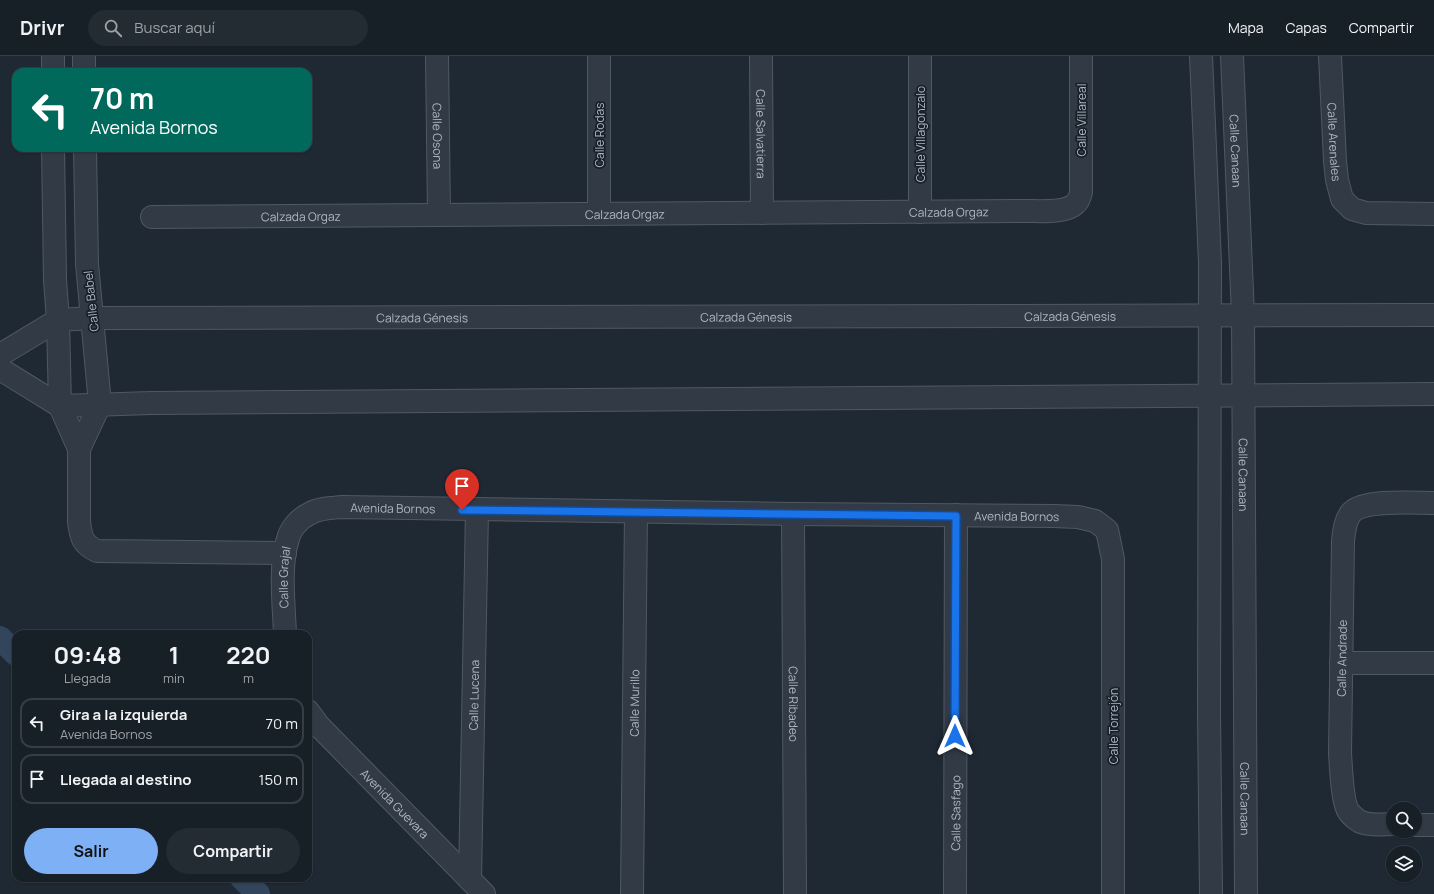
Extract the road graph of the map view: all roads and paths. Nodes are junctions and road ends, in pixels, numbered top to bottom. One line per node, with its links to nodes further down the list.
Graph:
1 (53, 56): 11 (street)
2 (84, 56): 12 (street)
3 (437, 56): 20 (street, Calle Osona)
4 (599, 56): 18 (street, Calle Rodas)
5 (761, 56): 17 (street, Calle Salvatierra)
6 (920, 56): 16 (street, Calle Villagonzalo)
7 (1081, 56): 15 (street, Calle Villareal)
8 (1201, 56): 22 (street)
9 (1232, 56): 23 (street, Calle Canaan)
10 (1330, 56): 19 (street, Calle Arenales)
11 (53, 68)
12 (84, 68)
13 (53, 152): 26 (street)
14 (85, 152): 25 (street, Calle Babel)
15 (1081, 184): 16 (street, Calzada Orgaz)
16 (920, 212): 17 (street, Calzada Orgaz)
17 (762, 213): 18 (street, Calzada Orgaz)
18 (599, 214): 20 (street, Calzada Orgaz)
19 (1434, 214)
20 (439, 215): 21 (street, Calzada Orgaz)
21 (152, 217)
22 (1210, 315): 23 (street, Calzada Génesis); 25 (street, Calzada Génesis); 30 (street)
23 (1243, 315): 24 (street, Calzada Génesis); 31 (street, Calle Canaan)
24 (1434, 315)
25 (92, 318): 26 (street, Calzada Génesis); 32 (street, Calle Babel)
26 (58, 320): 27 (street); 33 (street)
27 (0, 355)
28 (0, 369): 33 (street)
29 (1434, 394): 31 (street)
30 (1209, 396): 31 (street); 32 (street); 55 (street)
31 (1244, 396): 56 (street, Calle Canaan)
32 (100, 404): 33 (street); 34 (street)
33 (60, 406): 34 (street)
34 (79, 449): 41 (street)
35 (1434, 503): 45 (street, Calle Andrade)
36 (477, 510): 37 (street, Avenida Bornos); 40 (street, Avenida Bornos); 50 (street, Calle Lucena)
37 (636, 512): 38 (street, Avenida Bornos); 51 (street, Calle Murillo)
38 (793, 514): 39 (street, Avenida Bornos); 52 (street, Calle Ribadeo)
39 (956, 516): 42 (street, Avenida Bornos); 53 (street, Calle Sasfago)
40 (297, 523): 41 (street, Calle Grajal)
41 (285, 553): 43 (street, Calle Grajal)
42 (1113, 559): 54 (street, Calle Torrejón)
43 (285, 630)
44 (1434, 662): 45 (street)
45 (1341, 664): 47 (street, Calle Andrade)
46 (312, 716): 50 (street, Avenida Guevara)
47 (1383, 824)
48 (1422, 824): 49 (street)
49 (1434, 825)
50 (477, 887)
51 (632, 894)
52 (795, 894)
53 (955, 894)
54 (1113, 894)
55 (1211, 894)
56 (1246, 894)

